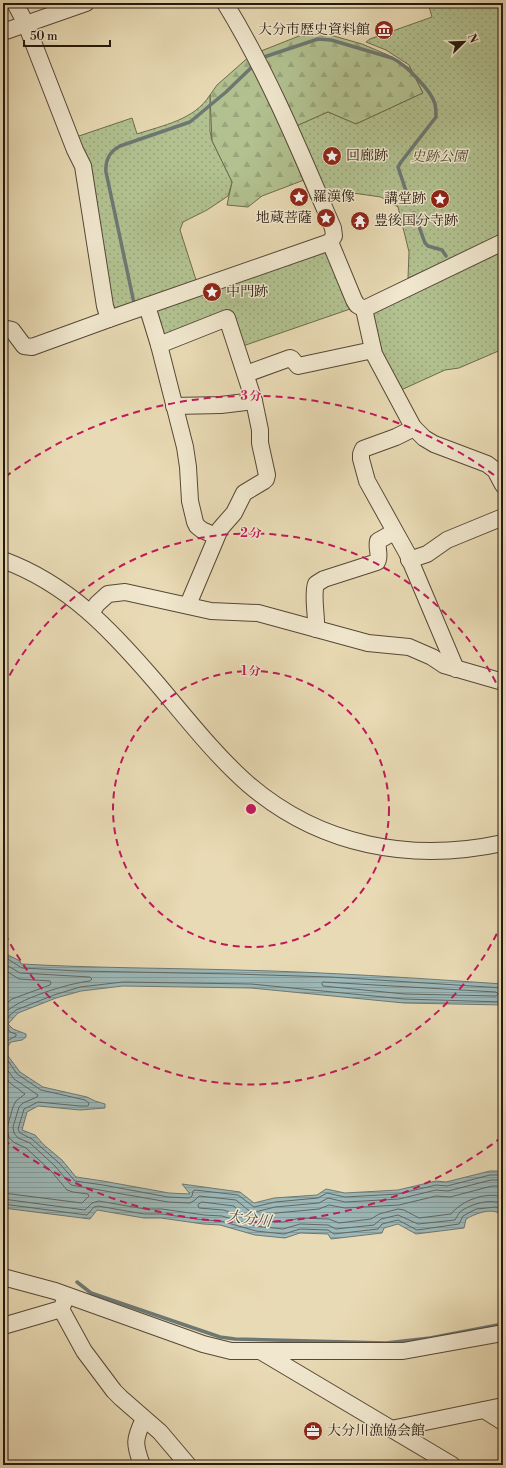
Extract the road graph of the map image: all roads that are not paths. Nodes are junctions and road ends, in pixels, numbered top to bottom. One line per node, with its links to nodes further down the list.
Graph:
1 (15, 3): 4 (street)
2 (86, 3): 4 (street)
3 (225, 3): 6 (street)
4 (26, 24): 5 (street); 10 (street)
5 (3, 32)
6 (330, 242): 8 (street); 9 (street)
7 (503, 242): 9 (street)
8 (147, 306): 10 (street); 12 (street)
9 (364, 309): 13 (street)
10 (109, 319): 11 (street)
11 (3, 328)
12 (159, 346): 14 (street); 16 (street)
13 (373, 350): 14 (street); 17 (street)
14 (246, 374): 15 (street)
15 (254, 402): 16 (street); 21 (street)
16 (174, 406): 21 (street)
17 (414, 428): 18 (street); 20 (street)
18 (503, 485)
19 (503, 517): 23 (street)
20 (394, 532): 23 (street); 26 (street)
21 (216, 536): 24 (street)
22 (3, 560): 25 (street)
23 (410, 560): 27 (street)
24 (190, 600)
25 (90, 613): 26 (street); 29 (street)
26 (316, 629): 27 (street)
27 (456, 669): 28 (street)
28 (503, 682)
29 (503, 843)
30 (3, 1277): 31 (street)
31 (64, 1302): 32 (street); 34 (street); 37 (street)
32 (3, 1326)
33 (503, 1333): 34 (street)
34 (262, 1352): 39 (street)
35 (503, 1406): 36 (street)
36 (484, 1410): 38 (street); 39 (street)
37 (144, 1419): 40 (street); 41 (street)
38 (503, 1422)
39 (391, 1429): 42 (street)
40 (142, 1465)
41 (188, 1465)
42 (452, 1465)

